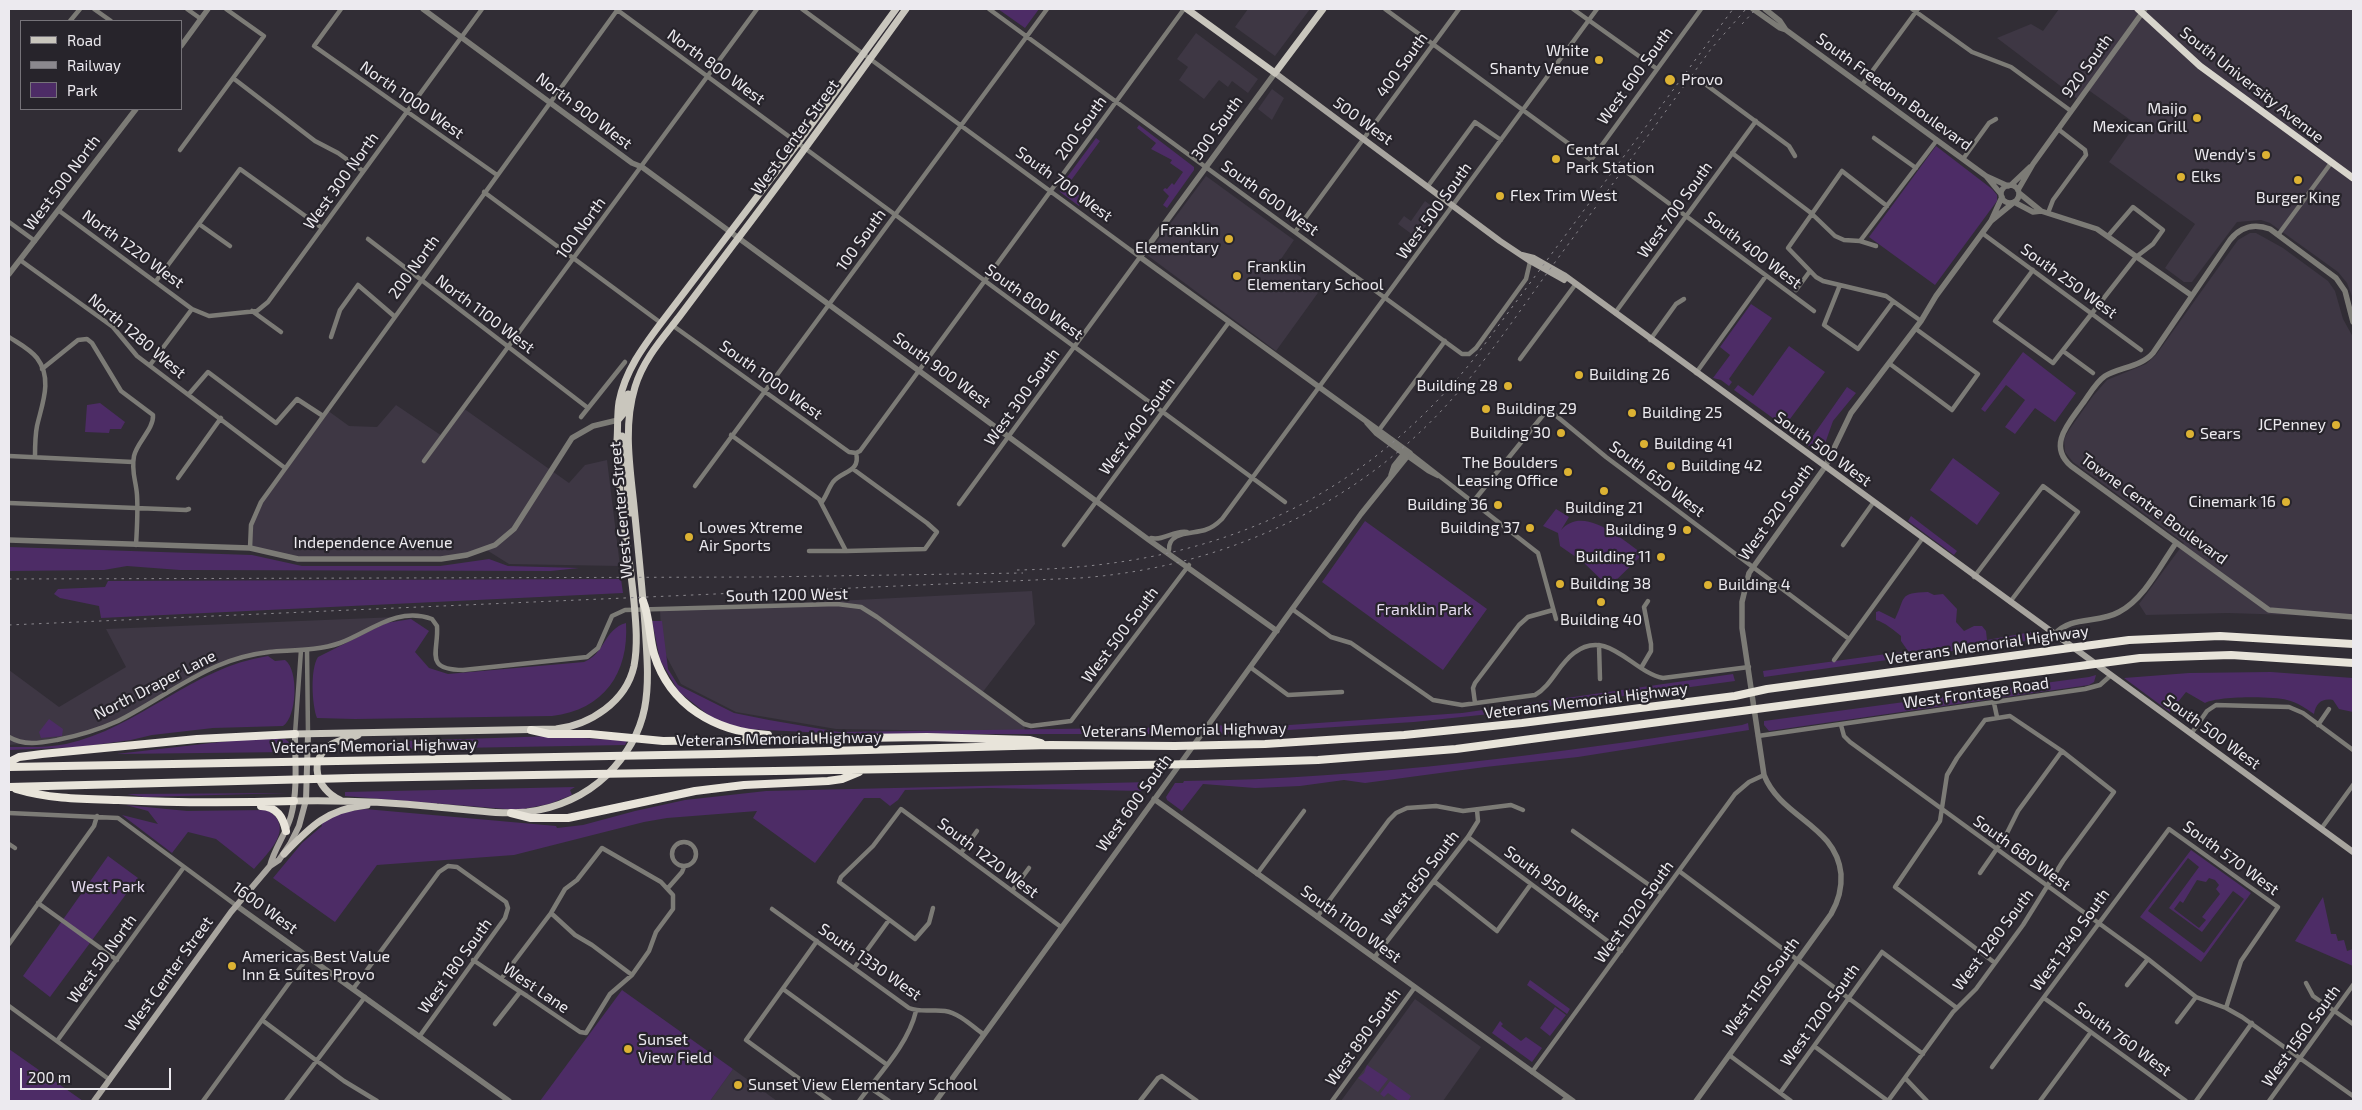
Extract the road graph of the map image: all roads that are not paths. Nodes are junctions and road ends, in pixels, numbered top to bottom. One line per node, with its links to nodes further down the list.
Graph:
1 (80, 9): 28 (street)
2 (94, 9): 29 (street)
3 (187, 9): 27 (street)
4 (208, 9): 27 (street)
5 (226, 9): 40 (street)
6 (341, 9): 48 (street, North 1000 West)
7 (423, 9): 33 (street, North 900 West)
8 (482, 9): 33 (street, West 300 North)
9 (617, 9): 39 (street, North 800 West); 44 (street, 200 North)
10 (757, 9): 39 (street, 100 North)
11 (802, 9): 36 (street, South 700 West)
12 (896, 9): 36 (main road, West Center Street)
13 (906, 9): 36 (main road, West Center Street)
14 (989, 9): 32 (street, South 600 West)
15 (1047, 9): 32 (street, 100 South)
16 (1186, 9): 38 (main road, 500 West); 43 (street, 200 South)
17 (1385, 9): 34 (street)
18 (1459, 9): 34 (street, 400 South)
19 (1573, 9): 30 (street)
20 (1598, 9): 30 (street, West 500 South)
21 (1701, 9): 37 (street, West 600 South)
22 (1754, 9): 31 (street, South Freedom Boulevard)
23 (1765, 9): 31 (street, South Freedom Boulevard)
24 (1915, 10): 42 (street); 47 (street)
25 (2142, 10): 47 (street, 920 South); 62 (highway, South University Avenue)
26 (1320, 11): 38 (main road, 300 South)
27 (201, 19): 35 (street)
28 (71, 20)
29 (110, 20)
30 (1589, 21): 37 (street); 46 (street, West 500 South)
31 (1786, 30): 42 (street, South Freedom Boulevard)
32 (1026, 36): 43 (street, South 600 West); 51 (street, 100 South)
33 (461, 37): 44 (street, North 900 West); 48 (street, West 300 North)
34 (1433, 44): 46 (street); 54 (street, 400 South)
35 (182, 45)
36 (867, 56): 51 (street, South 700 West); 57 (main road, West Center Street)
37 (1657, 69): 46 (street, West 600 South)
38 (1275, 73): 54 (main road, 500 West); 64 (street, 300 South)
39 (708, 76): 57 (street, North 800 West); 65 (street, 100 North)
40 (233, 78): 58 (street); 67 (street)
41 (1701, 81): 50 (street)
42 (1862, 85): 56 (street, South Freedom Boulevard)
43 (1117, 101): 64 (street, South 600 West); 74 (street, 200 South)
44 (550, 102): 65 (street, North 900 West); 69 (street, 200 North)
45 (135, 110): 81 (street, West 500 North)
46 (1523, 110): 55 (street, West 500 South)
47 (2071, 111): 52 (street)
48 (406, 112): 67 (street, West 300 North); 69 (street, North 1000 West)
49 (1996, 119): 61 (street)
50 (1756, 121): 59 (street, West 700 South); 60 (street)
51 (962, 126): 74 (street, South 700 West); 85 (street, 100 South)
52 (2058, 129): 63 (street); 84 (street)
53 (1874, 138): 66 (street)
54 (1364, 139): 73 (main road, 500 West); 92 (street, 400 South)
55 (1501, 140): 73 (street); 79 (street, West 500 South)
56 (1937, 140): 61 (street, South Freedom Boulevard); 66 (street)
57 (801, 145): 85 (street, South 800 West); 91 (main road, West Center Street); 96 (main road, West Center Street)
58 (180, 150)
59 (1732, 153): 83 (street); 86 (street, West 700 South)
60 (1795, 156)
61 (1963, 159): 70 (street, South Freedom Boulevard)
62 (2331, 163): 71 (highway, South University Avenue); 94 (street)
63 (2034, 164): 72 (street); 76 (street)
64 (1206, 167): 92 (street, South 600 West); 103 (street, 300 South)
65 (642, 168): 91 (street, North 900 West); 105 (street, 100 North)
66 (1916, 168): 80 (street)
67 (363, 171): 90 (street, West 300 North)
68 (1628, 173): 86 (street, South 400 West)
69 (497, 175): 75 (street, 200 North)
70 (1986, 176): 72 (street, South Freedom Boulevard); 77 (street, South Freedom Boulevard)
71 (2353, 178)
72 (2009, 185): 76 (street); 77 (street)
73 (1428, 186): 79 (main road, 500 West)
74 (1051, 191): 103 (street, South 700 West); 114 (street, 200 South)
75 (484, 192): 105 (street); 112 (street, 200 North)
76 (2019, 192): 78 (street); 82 (street)
77 (2002, 196): 78 (street); 87 (street, West 920 South)
78 (2013, 202): 82 (street); 87 (street, West 920 South)
79 (1453, 206): 102 (main road, 500 West); 121 (street, West 500 South)
80 (1887, 206): 83 (street); 99 (street)
81 (58, 210): 98 (street, West 500 North); 113 (street, North 1220 West)
82 (2041, 211): 84 (street)
83 (1811, 213): 99 (street); 108 (street)
84 (2048, 213): 95 (street)
85 (894, 215): 114 (street, South 800 West); 124 (street, 100 South)
86 (1687, 215): 111 (street, South 400 West); 129 (street, West 700 South)
87 (1991, 221): 93 (street, West 920 South)
88 (9, 222): 98 (street)
89 (199, 224): 90 (street); 100 (street); 113 (street)
90 (322, 228): 126 (street, West 300 North)
91 (731, 232): 96 (street, South 900 West); 132 (main road, West Center Street)
92 (1295, 232): 121 (street, South 600 West)
93 (1982, 233): 109 (street, South 250 West); 131 (street, West 920 South)
94 (2278, 235): 119 (street, Towne Centre Boulevard); 120 (street, Towne Centre Boulevard)
95 (2108, 236): 104 (street); 104 (street)
96 (739, 238): 124 (street, South 900 West); 135 (main road, West Center Street)
97 (368, 239): 112 (street, North 1100 West)
98 (35, 241): 106 (street, West 500 North)
99 (1860, 241): 101 (street)
100 (230, 246)
101 (1876, 246)
102 (1522, 255): 107 (main road, South 500 West); 116 (main road, South 500 West)
103 (1140, 257): 133 (street, South 700 West); 143 (street, West 300 South)
104 (2136, 257): 119 (street); 128 (street)
105 (574, 258): 132 (street); 142 (street, 100 North)
106 (20, 260): 110 (street, West 500 North); 150 (street, North 1280 West)
107 (1530, 262): 116 (main road, South 500 West); 141 (street, South 600 West)
108 (1810, 270): 115 (street); 117 (street)
109 (2033, 270): 128 (street, South 250 West); 145 (street)
110 (9, 274)
111 (1766, 276): 127 (street, South 400 West); 153 (street)
112 (420, 280): 130 (street, 200 North); 142 (street, North 1100 West)
113 (156, 281): 125 (street, North 1220 West)
114 (985, 281): 143 (street, South 800 West); 152 (street, 200 South)
115 (1840, 284): 123 (street); 123 (street)
116 (1575, 285): 129 (main road, South 500 West); 146 (street)
117 (1796, 290)
118 (2353, 290): 120 (street)
119 (2191, 295): 197 (street, Towne Centre Boulevard)
120 (2350, 295): 134 (street, Towne Centre Boulevard)
121 (1386, 298): 141 (street, South 600 West); 155 (street, West 500 South)
122 (1684, 299): 140 (street)
123 (1893, 302): 131 (street)
124 (828, 305): 152 (street, South 900 West); 156 (street, 100 South)
125 (192, 309): 126 (street, West 300 North); 150 (street)
126 (252, 311): 137 (street)
127 (1814, 311)
128 (2092, 313): 144 (street, South 250 West); 145 (street)
129 (1615, 314): 140 (main road, South 500 West)
130 (394, 316): 139 (street); 162 (street, 200 North)
131 (1921, 321): 136 (street, West 920 South)
132 (661, 322): 165 (main road, West Center Street)
133 (1229, 322): 155 (street, South 700 West); 160 (street, West 400 South)
134 (2353, 322)
135 (672, 325): 148 (main road, West Center Street); 156 (street, South 1000 West)
136 (1916, 329): 149 (street, West 920 South); 149 (street)
137 (281, 332)
138 (9, 337): 151 (street)
139 (331, 337)
140 (1650, 340): 153 (main road, South 500 West)
141 (1444, 341): 167 (street)
142 (509, 346): 158 (street, North 1100 West); 174 (street, 100 North)
143 (1074, 346): 160 (street, South 800 West); 169 (street, West 300 South)
144 (2141, 350)
145 (2063, 351): 154 (street)
146 (1520, 359)
147 (625, 362): 158 (street)
148 (644, 364): 165 (main road); 196 (main road, West Center Street)
149 (1890, 364): 176 (street, West 920 South)
150 (150, 365): 157 (street, North 1280 West)
151 (42, 369): 161 (street); 173 (street)
152 (919, 370): 169 (street, South 900 West); 170 (street, 200 South)
153 (1696, 373): 176 (main road, South 500 West)
154 (2093, 373)
155 (1319, 388): 166 (street, South 700 West); 179 (street, West 500 South)
156 (764, 392): 168 (street, 100 South); 170 (street, South 1000 West)
157 (189, 394): 162 (street); 164 (street, North 1280 West)
158 (588, 408): 163 (street)
159 (157, 409): 161 (street)
160 (1163, 411): 179 (street, South 800 West); 182 (street, West 400 South)
161 (153, 415): 175 (street)
162 (323, 416): 177 (street, 200 North)
163 (581, 417)
164 (220, 418): 177 (street, North 1280 West); 180 (street)
165 (618, 420): 196 (main road); 201 (street, Independence Avenue); 240 (main road, West Center Street)
166 (1366, 422): 167 (street, South 700 West); 171 (street, South 700 West)
167 (1379, 430): 171 (street, South 700 West)
168 (732, 435): 181 (street, 100 South); 184 (street)
169 (1009, 436): 182 (street, South 900 West); 188 (street, West 300 South)
170 (856, 453): 178 (street)
171 (1407, 453): 185 (street, South 700 West); 211 (street, West 600 South)
172 (9, 456): 173 (street)
173 (35, 457): 175 (street)
174 (424, 461)
175 (133, 462): 189 (street)
176 (1825, 467): 186 (main road, South 500 West); 206 (street, West 920 South)
177 (285, 468): 201 (street, 200 North)
178 (853, 469): 184 (street); 204 (street)
179 (1253, 477): 183 (street, South 800 West); 192 (street, West 500 South)
180 (178, 478)
181 (695, 486)
182 (1098, 501): 191 (street, South 900 West); 200 (street, West 400 South)
183 (1285, 502)
184 (821, 503): 204 (street)
185 (1472, 503): 206 (street, South 650 West); 212 (street, South 700 West)
186 (1874, 503): 194 (main road, South 500 West); 199 (street)
187 (9, 504): 189 (street)
188 (959, 504)
189 (136, 509): 190 (street); 198 (street)
190 (189, 509)
191 (1138, 530): 193 (street, South 900 West); 205 (street, South 900 West)
192 (1188, 532): 193 (street); 202 (street, West 500 South)
193 (1151, 538): 202 (street, South 900 West)
194 (1922, 539): 207 (main road, South 500 West); 218 (street)
195 (9, 540): 198 (street, Independence Avenue)
196 (638, 544): 208 (main road, West Center Street)
197 (2176, 544): 213 (street, Towne Centre Boulevard); 217 (street)
198 (136, 545): 201 (street, Independence Avenue)
199 (1843, 545)
200 (1064, 546)
201 (250, 548)
202 (1169, 550): 205 (street, South 900 West)
203 (809, 551): 204 (street)
204 (846, 551)
205 (1188, 566): 216 (street, South 900 West); 223 (street, West 500 South)
206 (1753, 566): 218 (street); 228 (street, West 920 South)
207 (1974, 577): 210 (main road, South 500 West); 210 (street)
208 (643, 601): 215 (highway)
209 (1648, 601): 229 (street)
210 (2010, 602): 217 (main road, South 500 West)
211 (1292, 610): 216 (street, West 600 South); 233 (street)
212 (1553, 610): 214 (street, South 700 West); 233 (street)
213 (2353, 617)
214 (1556, 619)
215 (647, 628): 247 (highway); 267 (main road)
216 (1277, 631): 227 (street, West 600 South)
217 (2054, 635): 230 (main road, South 500 West)
218 (1849, 639): 224 (street)
219 (2353, 644): 248 (highway, Veterans Memorial Highway)
220 (1599, 645): 229 (street); 231 (street); 233 (street)
221 (301, 650): 222 (street, North Draper Lane); 242 (street, West Center Street); 246 (street, North Draper Lane)
222 (306, 650): 226 (street, North Draper Lane); 243 (street, West Center Street)
223 (924, 651): 226 (street, South 1200 West)
224 (1834, 660)
225 (2353, 663): 235 (highway, Veterans Memorial Highway)
226 (534, 664)
227 (1250, 667): 232 (street); 257 (street, West 600 South)
228 (1749, 667): 229 (street); 235 (street, West 920 South)
229 (1641, 668)
230 (2110, 676): 234 (street, West Frontage Road); 244 (main road, South 500 West)
231 (1600, 679)
232 (1342, 692)
233 (1475, 703)
234 (1994, 703): 237 (street); 238 (street, West Frontage Road)
235 (1754, 709): 245 (street, West 920 South); 253 (highway, Veterans Memorial Highway)
236 (2328, 709): 239 (street)
237 (1997, 717): 250 (street); 265 (street)
238 (1841, 725): 245 (street, West Frontage Road); 265 (street, South 680 West)
239 (2318, 725): 244 (street); 249 (street)
240 (532, 730): 241 (main road, West Center Street); 247 (highway)
241 (360, 733): 243 (main road, West Center Street); 260 (main road)
242 (295, 734): 243 (main road, West Center Street); 251 (highway); 259 (main road, West Center Street)
243 (308, 734): 258 (main road, West Center Street)
244 (2191, 734): 271 (main road, South 500 West)
245 (1758, 736): 254 (street, West 920 South)
246 (9, 737)
247 (807, 738): 248 (highway)
248 (1050, 745): 252 (highway, Veterans Memorial Highway)
249 (2353, 750)
250 (2062, 751): 278 (street); 291 (street, West 1280 South)
251 (9, 762)
252 (9, 767)
253 (864, 770): 256 (highway, Veterans Memorial Highway); 267 (highway)
254 (1764, 775): 286 (street, West 1020 South); 312 (street, West 1150 South)
255 (2353, 784): 271 (street)
256 (9, 787): 261 (highway)
257 (1154, 799): 288 (street, South 1100 West); 303 (street, West 600 South)
258 (306, 800): 259 (main road); 260 (main road); 281 (main road, West Center Street)
259 (294, 801): 261 (highway); 272 (main road, West Center Street)
260 (342, 801): 262 (main road)
261 (248, 802): 272 (highway)
262 (386, 802): 267 (main road); 281 (main road)
263 (1478, 810): 264 (street); 275 (street, West 850 South); 300 (street)
264 (1522, 810)
265 (1941, 810): 278 (street, South 680 West); 313 (street)
266 (1304, 811): 288 (street)
267 (511, 812)
268 (9, 813): 269 (street, 1600 West)
269 (97, 816): 283 (street, 1600 West); 295 (street)
270 (2169, 829): 302 (street, West 1340 South); 330 (street, South 570 West)
271 (2321, 829): 279 (main road, South 500 West)
272 (286, 831): 282 (main road, West Center Street)
273 (1573, 831): 294 (street)
274 (977, 832): 280 (street)
275 (1468, 837): 289 (street, West 850 South); 290 (street, South 950 West)
276 (9, 844): 277 (street)
277 (14, 848)
278 (1997, 850): 287 (street); 291 (street, South 680 West)
279 (2353, 852)
280 (961, 853): 293 (street, South 1220 West); 301 (street, South 1220 West)
281 (284, 854): 282 (main road, West Center Street)
282 (270, 866): 296 (main road, West Center Street)
283 (184, 867): 296 (street, 1600 West); 310 (street, West 50 North)
284 (684, 867): 284 (street); 292 (street)
285 (1029, 868): 293 (street)
286 (1680, 871): 294 (street, West 1020 South); 312 (street)
287 (1980, 873)
288 (1257, 874): 300 (street, South 1100 West)
289 (1435, 882): 290 (street); 308 (street, West 850 South)
290 (1531, 884): 306 (street, South 950 West)
291 (2047, 887): 302 (street, South 680 West); 313 (street, West 1280 South)
292 (668, 888): 299 (street); 315 (street)
293 (1012, 891): 303 (street, South 1220 West)
294 (1662, 894): 306 (street, West 1020 South)
295 (38, 903): 305 (street); 310 (street)
296 (237, 906): 307 (street, 1600 West); 351 (main road, West Center Street)
297 (933, 908): 301 (street)
298 (772, 909): 304 (street, South 1330 West)
299 (551, 913): 315 (street); 316 (street)
300 (1317, 917): 308 (street, South 1100 West)
301 (890, 920): 314 (street)
302 (2097, 923): 309 (street, South 680 West); 326 (street, West 1340 South)
303 (1061, 927): 339 (street, West 600 South)
304 (817, 941): 314 (street, South 1330 West); 322 (street)
305 (9, 944)
306 (1621, 951): 349 (street, West 1020 South)
307 (308, 957): 321 (street, 1600 West); 333 (street)
308 (1374, 958): 320 (street, South 1100 West)
309 (2148, 959): 318 (street); 324 (street, South 680 West)
310 (117, 960): 341 (street, West 50 North)
311 (473, 960): 316 (street, West Lane); 321 (street, West 180 South); 340 (street, West 180 South)
312 (1798, 960): 327 (street); 344 (street, West 1150 South)
313 (1995, 963): 329 (street, West 1280 South)
314 (854, 968): 331 (street, South 1330 West)
315 (632, 975): 323 (street, West Lane)
316 (501, 979): 323 (street, West Lane)
317 (2306, 983): 332 (street)
318 (2127, 985)
319 (2353, 985): 332 (street, West 1560 South)
320 (1415, 987): 349 (street, South 1100 West); 368 (street, West 890 South)
321 (353, 989): 325 (street, 1600 West)
322 (783, 989): 347 (street); 362 (street)
323 (520, 992): 335 (street)
324 (2196, 996): 330 (street, South 680 West); 334 (street)
325 (364, 997): 340 (street, 1600 West); 346 (street)
326 (2044, 998): 338 (street, South 760 West); 348 (street, West 1340 South)
327 (1848, 999): 329 (street, West 1200 South); 342 (street, West 1200 South); 343 (street)
328 (9, 1006): 341 (street)
329 (1957, 1008): 343 (street, West 1280 South)
330 (2226, 1008): 336 (street)
331 (916, 1011): 339 (street, South 1330 West); 347 (street)
332 (2335, 1011): 337 (street); 345 (street, West 1560 South)
333 (262, 1020): 346 (street); 358 (street)
334 (2177, 1022)
335 (495, 1024)
336 (2252, 1024): 345 (street); 376 (street)
337 (2353, 1024)
338 (2091, 1032): 374 (street); 375 (street, South 760 West)
339 (984, 1034): 365 (street, West 600 South)
340 (419, 1036): 361 (street, 1600 West)
341 (57, 1041): 351 (street)
342 (1814, 1046): 353 (street, West 1200 South); 372 (street)
343 (1923, 1054): 350 (street, West 1280 South)
344 (1729, 1055): 353 (street); 370 (street, West 1150 South)
345 (2301, 1058): 354 (street); 377 (street, West 1560 South)
346 (316, 1061): 355 (street); 359 (street)
347 (886, 1064): 352 (street)
348 (1992, 1067)
349 (1532, 1072): 356 (street, South 1100 West)
350 (1906, 1079): 372 (street, West 1280 South); 373 (street)
351 (110, 1080): 357 (main road, West Center Street)
352 (870, 1087): 363 (street); 364 (street)
353 (1780, 1093): 371 (street)
354 (2353, 1096)
355 (370, 1099): 360 (street)
356 (1565, 1099): 369 (street, South 1100 West)
357 (94, 1101)
358 (203, 1101)
359 (286, 1101)
360 (376, 1101)
361 (509, 1101)
362 (830, 1101)
363 (859, 1101)
364 (889, 1101)
365 (936, 1101)
366 (1140, 1101): 367 (street)
367 (1197, 1101)
368 (1332, 1101)
369 (1573, 1101)
370 (1696, 1101)
371 (1791, 1101)
372 (1888, 1101)
373 (1927, 1101)
374 (2040, 1101)
375 (2186, 1101)
376 (2196, 1101)
377 (2269, 1101)

